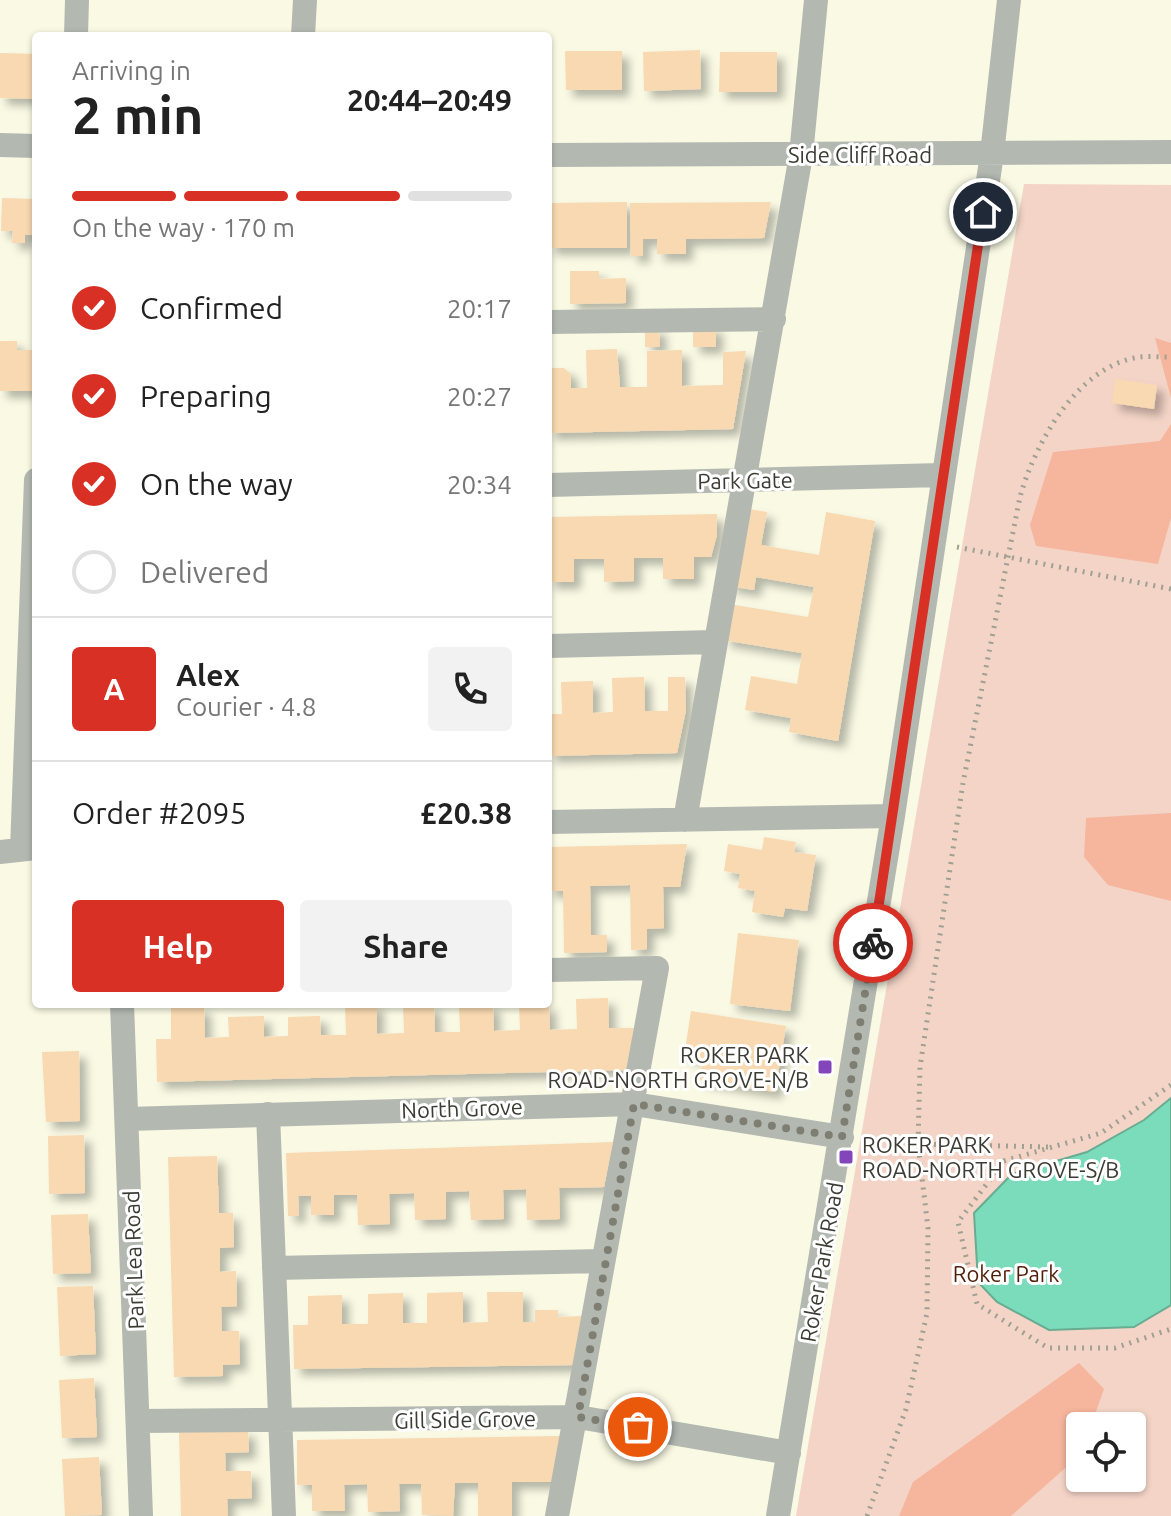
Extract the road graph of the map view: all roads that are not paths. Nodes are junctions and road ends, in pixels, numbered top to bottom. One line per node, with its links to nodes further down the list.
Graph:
1 (77, 0): 5 (street)
2 (305, 0): 6 (street)
3 (816, 0): 12 (street)
4 (1009, 0): 10 (street, Roker Park Road)
5 (76, 32)
6 (303, 32)
7 (0, 145): 8 (street)
8 (32, 146)
9 (1171, 152): 10 (street, Side Cliff Road)
10 (992, 154): 12 (street, Side Cliff Road); 15 (street, Roker Park Road)
11 (552, 155): 12 (street, Side Cliff Road)
12 (801, 155): 13 (street)
13 (774, 319): 14 (street); 16 (street)
14 (552, 322)
15 (942, 475): 16 (street, Park Gate); 21 (street, Roker Park Road)
16 (747, 480): 17 (street, Park Gate); 19 (street)
17 (552, 485)
18 (32, 567): 24 (street)
19 (714, 642): 20 (street); 22 (street)
20 (552, 646)
21 (893, 816): 22 (street); 30 (street, Roker Park Road)
22 (685, 820): 23 (street)
23 (552, 822)
24 (19, 850)
25 (552, 970): 27 (street)
26 (122, 1008): 29 (street, Park Lea Road)
27 (634, 1104): 28 (street, North Grove); 30 (street, North Grove); 31 (street)
28 (268, 1114): 29 (street, North Grove); 32 (street)
29 (128, 1119): 34 (street, Park Lea Road)
30 (842, 1137): 36 (street, Roker Park Road)
31 (603, 1261): 32 (street); 33 (street)
32 (274, 1268): 35 (street)
33 (578, 1417): 35 (street, Gill Side Grove); 36 (street, Gill Side Grove); 39 (street)
34 (139, 1421): 35 (street, Gill Side Grove); 37 (street, Park Lea Road)
35 (280, 1421): 38 (street)
36 (789, 1453): 40 (street, Roker Park Road)
37 (141, 1516)
38 (284, 1516)
39 (557, 1516)
40 (778, 1516)

